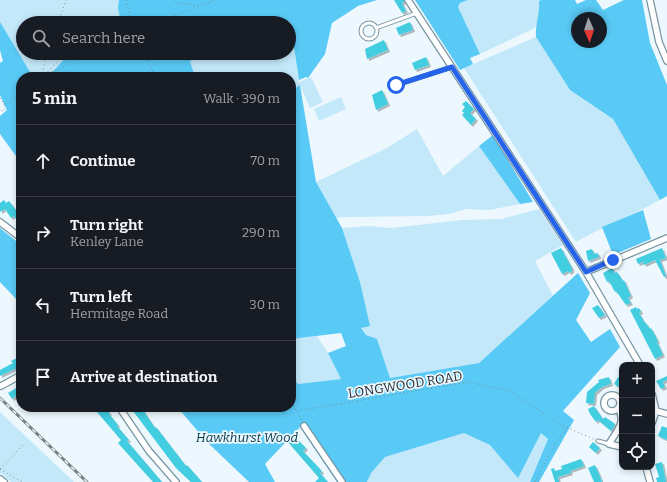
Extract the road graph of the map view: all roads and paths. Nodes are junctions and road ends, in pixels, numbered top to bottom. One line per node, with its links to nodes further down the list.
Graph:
1 (66, 0): 9 (path)
2 (126, 0): 10 (path)
3 (175, 0): 7 (path)
4 (215, 0): 7 (path)
5 (408, 0): 8 (street)
6 (650, 0): 17 (street)
7 (202, 6): 11 (path)
8 (416, 13): 12 (lane); 18 (street)
9 (60, 16)
10 (130, 16)
11 (175, 16)
12 (376, 28): 12 (lane)
13 (45, 60): 19 (path)
14 (60, 60): 20 (path)
15 (72, 60): 21 (path)
16 (147, 60): 22 (path)
17 (667, 61)
18 (452, 67): 23 (lane); 31 (street)
19 (42, 72)
20 (49, 72)
21 (51, 72)
22 (153, 72)
23 (396, 85)
24 (16, 97): 26 (path)
25 (0, 98): 26 (path)
26 (4, 104): 27 (path)
27 (0, 110)
28 (0, 222): 29 (street)
29 (16, 234)
30 (667, 238): 31 (street)
31 (586, 272): 32 (street)
32 (638, 362)
33 (16, 378): 34 (street)
34 (1, 386)
35 (653, 398): 38 (street)
36 (618, 408): 47 (street)
37 (297, 411): 42 (path); 43 (path, LONGWOOD ROAD)
38 (656, 411): 40 (street); 41 (street)
39 (122, 412): 55 (street)
40 (655, 414)
41 (667, 414)
42 (304, 426): 56 (street)
43 (567, 427): 45 (path, LONGWOOD ROAD); 57 (path)
44 (297, 431): 46 (path)
45 (598, 441): 47 (lane)
46 (283, 443)
47 (609, 444): 49 (street)
48 (24, 445): 50 (path)
49 (619, 446)
50 (0, 469): 54 (path)
51 (647, 470): 58 (street)
52 (0, 479): 53 (street)
53 (4, 482)
54 (22, 482)
55 (176, 482)
56 (342, 482)
57 (535, 482)
58 (650, 482)

